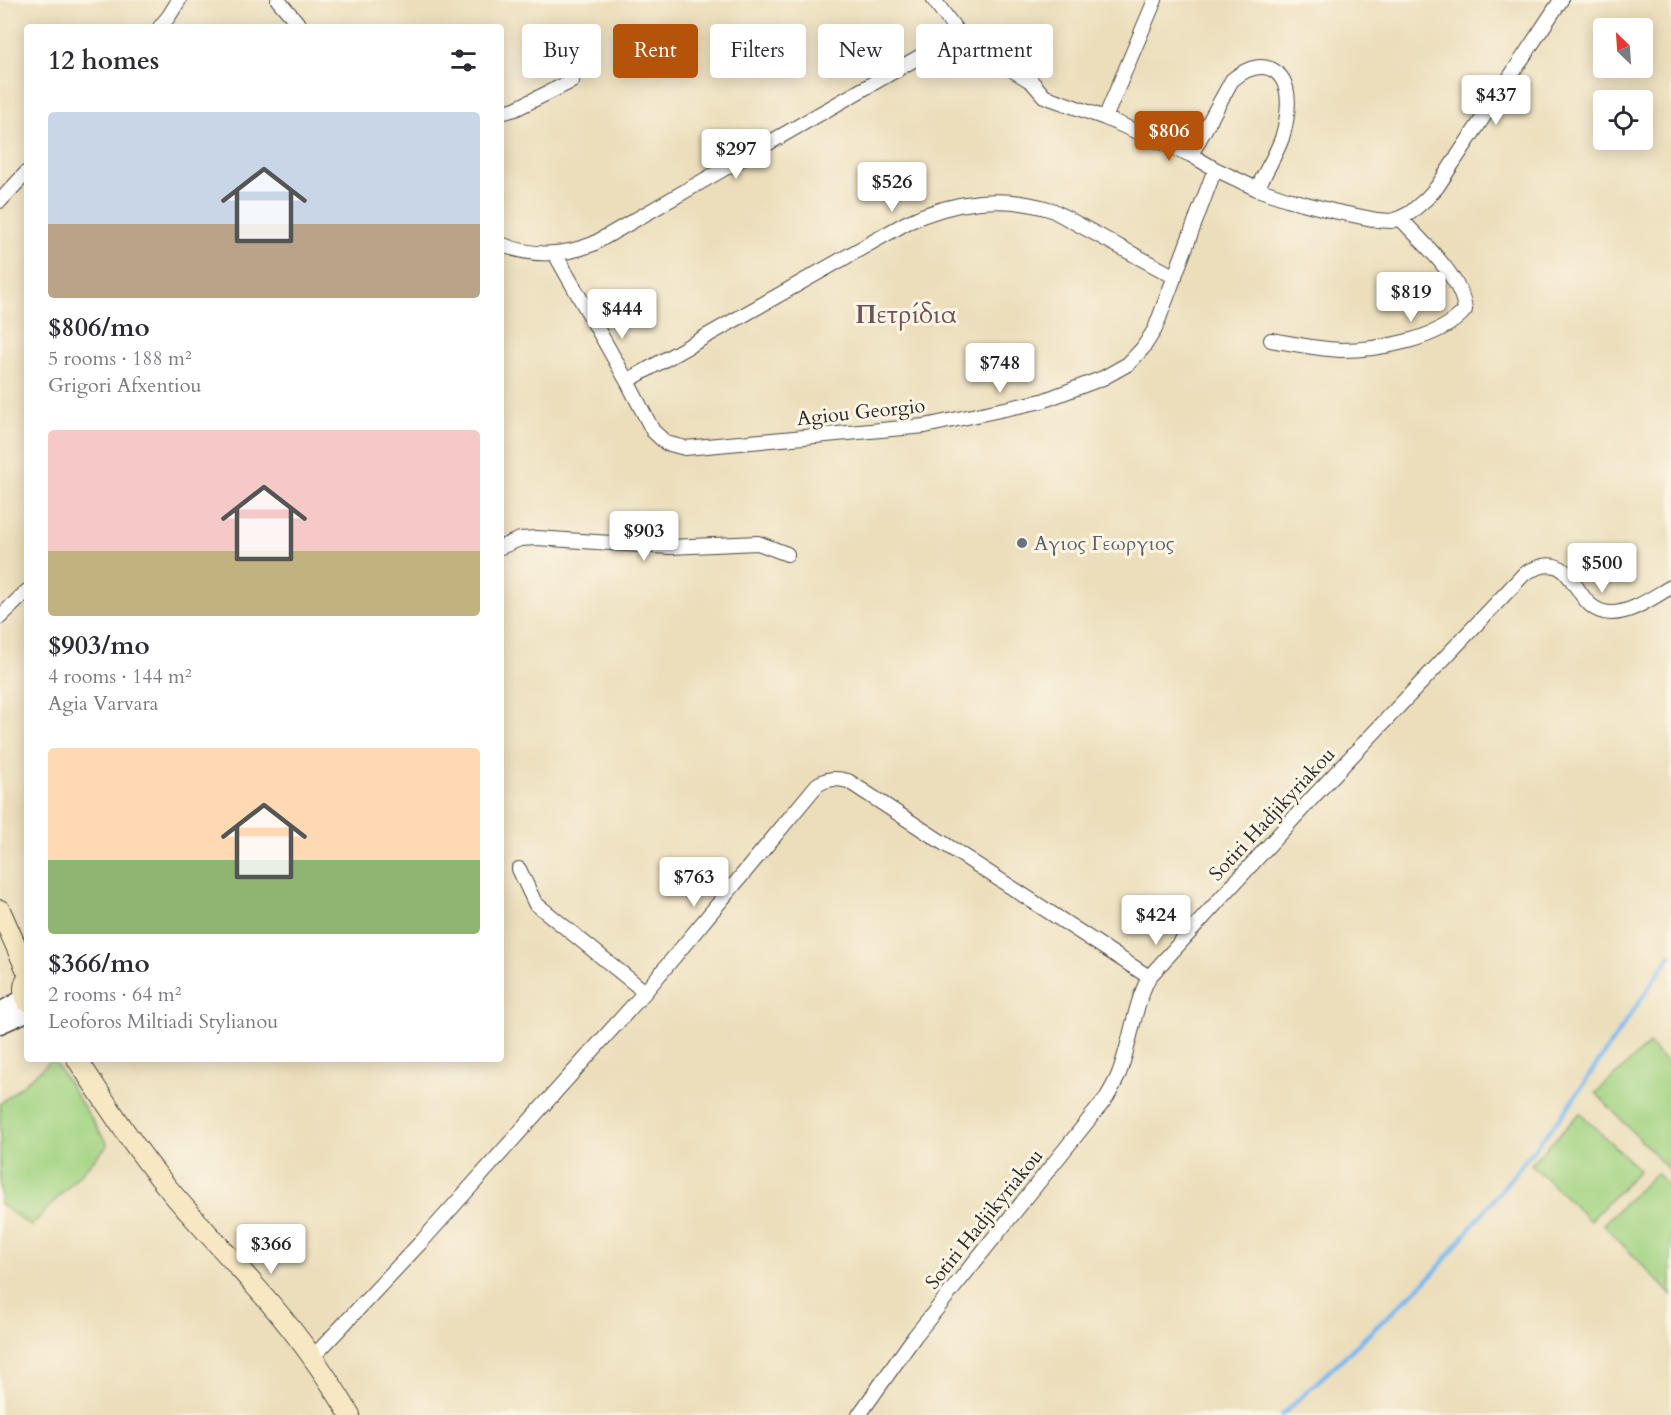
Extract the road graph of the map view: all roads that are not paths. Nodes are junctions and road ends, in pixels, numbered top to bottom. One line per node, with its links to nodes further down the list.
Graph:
1 (179, 0): 6 (street)
2 (278, 0): 7 (street)
3 (934, 0): 8 (street)
4 (1155, 0): 13 (street)
5 (1561, 0): 19 (street)
6 (163, 24)
7 (298, 24)
8 (952, 24)
9 (916, 59): 21 (street)
10 (1025, 78): 13 (street)
11 (572, 81): 12 (street)
12 (504, 112)
13 (1105, 118): 14 (street)
14 (1191, 155): 15 (street); 17 (street)
15 (1215, 169): 17 (street); 22 (street, Agiou Georgio)
16 (24, 175): 18 (street)
17 (1257, 189): 19 (street)
18 (0, 201)
19 (1400, 218): 23 (street)
20 (504, 245): 21 (street)
21 (555, 254): 24 (street, Agiou Georgio)
22 (1175, 277): 24 (street); 24 (street, Agiou Georgio)
23 (1271, 340)
24 (627, 381)
25 (504, 546): 26 (street)
26 (787, 554)
27 (1671, 587): 34 (street, Sotiri Hadjikyriakou)
28 (24, 594): 29 (street)
29 (0, 617)
30 (519, 869): 35 (street)
31 (0, 908): 32 (main road); 33 (main road)
32 (24, 948)
33 (24, 964)
34 (1149, 976): 35 (street); 45 (street, Sotiri Hadjikyriakou)
35 (645, 992): 43 (street)
36 (24, 999): 38 (street)
37 (24, 1001): 39 (street)
38 (0, 1011)
39 (0, 1025)
40 (79, 1062): 42 (main road)
41 (84, 1062): 42 (main road)
42 (96, 1087): 43 (main road)
43 (313, 1358): 44 (main road)
44 (350, 1415)
45 (859, 1415)

